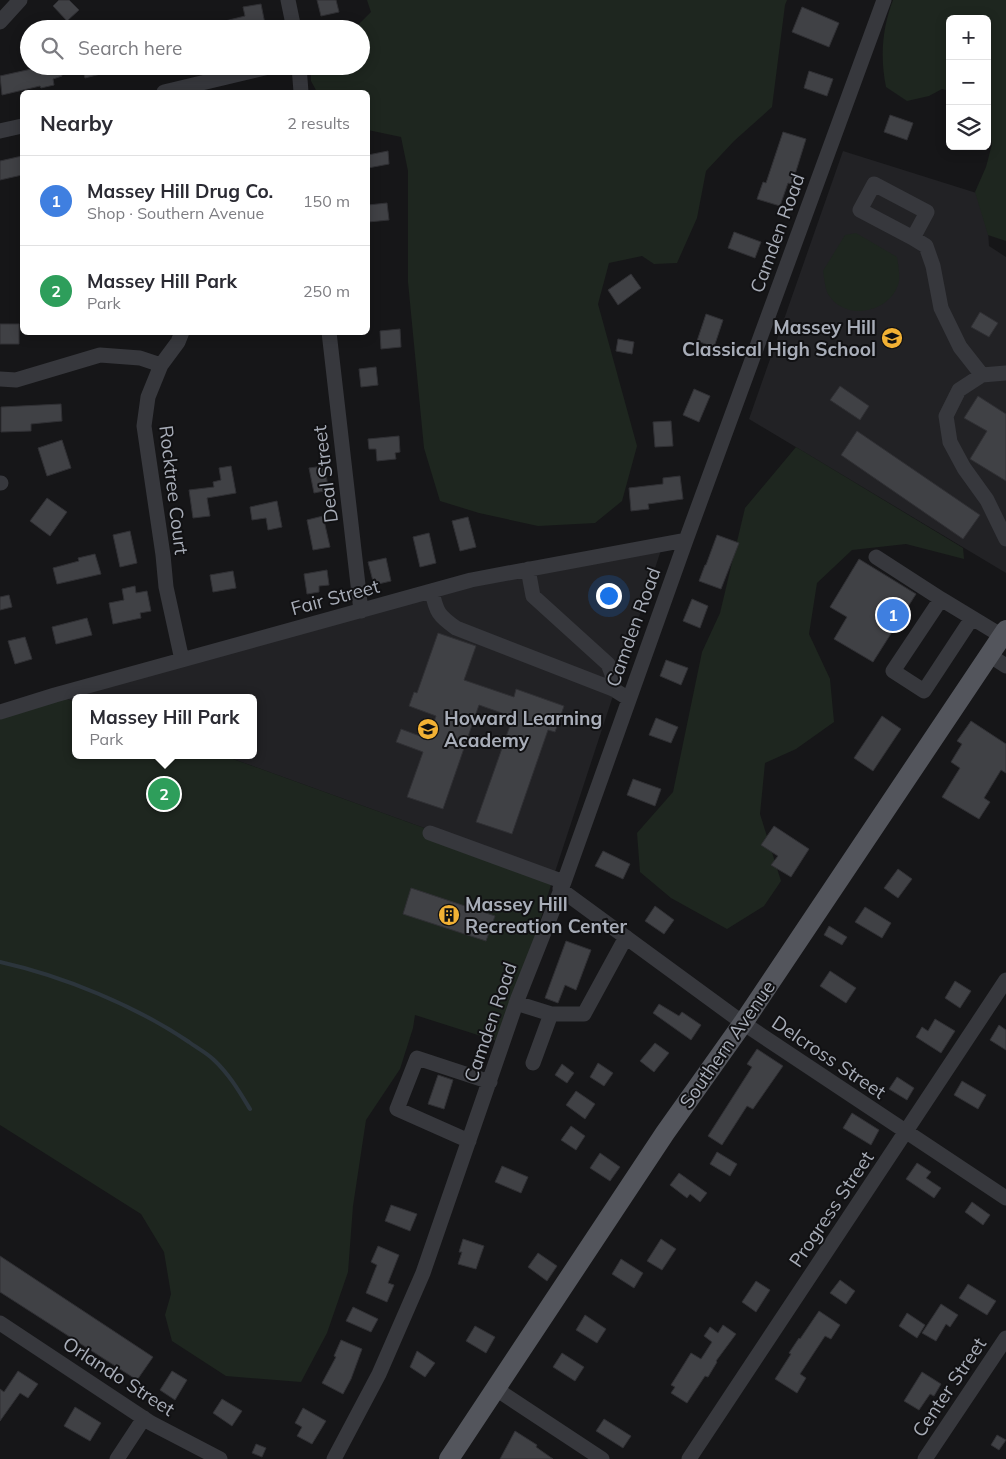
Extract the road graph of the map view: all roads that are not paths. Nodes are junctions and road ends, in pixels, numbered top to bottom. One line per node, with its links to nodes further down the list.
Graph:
1 (20, 0): 5 (street)
2 (288, 0): 4 (street)
3 (884, 0): 20 (street, Camden Road)
4 (292, 20)
5 (0, 22)
6 (235, 75): 8 (street)
7 (300, 75): 9 (street)
8 (172, 90)
9 (301, 90)
10 (20, 126): 11 (street)
11 (0, 131)
12 (913, 238): 17 (street)
13 (181, 335): 15 (street, Rocktree Court)
14 (329, 335): 25 (street, Deal Street)
15 (161, 365): 18 (street); 28 (street, Rocktree Court)
16 (1006, 373): 17 (street)
17 (982, 375): 19 (street)
18 (0, 379)
19 (1006, 539)
20 (686, 540): 22 (street, Fair Street); 31 (street, Camden Road)
21 (876, 557): 24 (street)
22 (528, 568): 23 (street, Fair Street); 30 (street)
23 (432, 591): 25 (street, Fair Street); 30 (street)
24 (941, 599): 26 (street); 26 (street)
25 (361, 611): 28 (street, Fair Street)
26 (972, 618): 27 (street)
27 (1004, 633): 29 (main road, Southern Avenue)
28 (182, 660): 32 (street, Fair Street)
29 (998, 660): 39 (main road, Southern Avenue)
30 (613, 689): 31 (street)
31 (629, 699): 34 (street, Camden Road)
32 (0, 712)
33 (430, 833): 34 (street, Delcross Street)
34 (562, 886): 35 (street, Delcross Street); 37 (street, Camden Road)
35 (626, 937): 38 (street); 39 (street, Delcross Street)
36 (1006, 980): 42 (street, Progress Street)
37 (516, 1003): 38 (street); 41 (street, Camden Road)
38 (551, 1014): 40 (street)
39 (743, 1023): 42 (street, Delcross Street); 47 (main road, Southern Avenue)
40 (533, 1063)
41 (490, 1082): 43 (street, Camden Road); 43 (street)
42 (906, 1133): 44 (street, Delcross Street); 54 (street, Progress Street)
43 (469, 1140): 51 (street, Camden Road)
44 (1006, 1198)
45 (1, 1326): 48 (street, Orlando Street)
46 (1006, 1338): 55 (street, Center Street)
47 (496, 1389): 52 (main road, Southern Avenue); 53 (street)
48 (144, 1418): 49 (street); 50 (street, Orlando Street)
49 (117, 1459)
50 (220, 1459)
51 (334, 1459)
52 (450, 1459)
53 (602, 1459)
54 (688, 1459)
55 (925, 1459)

